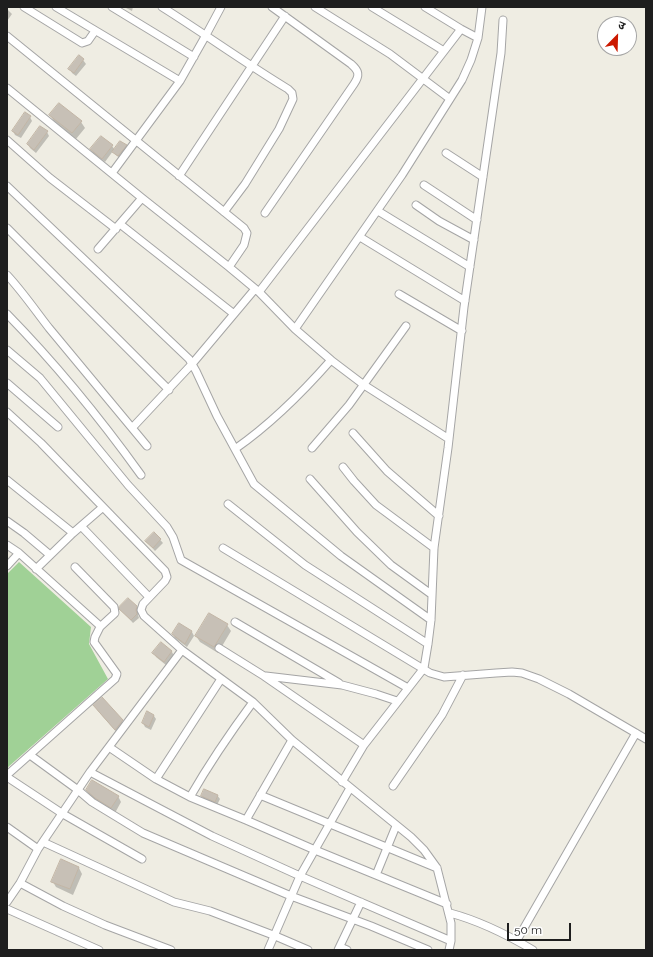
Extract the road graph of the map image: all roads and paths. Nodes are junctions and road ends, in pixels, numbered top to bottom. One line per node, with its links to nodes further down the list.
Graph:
1 (24, 7): 14 (street)
2 (56, 7): 14 (street)
3 (112, 7): 19 (street)
4 (162, 7): 15 (street)
5 (221, 7): 15 (street)
6 (272, 7): 11 (street)
7 (315, 7): 21 (street)
8 (372, 7): 18 (street)
9 (425, 7): 13 (street)
10 (482, 7): 17 (street)
11 (285, 16): 20 (street); 37 (street)
12 (502, 20): 30 (street)
13 (461, 29): 17 (street); 18 (street)
14 (95, 31): 22 (street)
15 (206, 35): 19 (street); 20 (street)
16 (7, 36): 26 (street)
17 (478, 38): 24 (street)
18 (444, 51): 21 (street)
19 (194, 57): 22 (street)
20 (250, 67): 29 (street); 36 (street)
21 (423, 78): 24 (street); 47 (street)
22 (180, 81): 26 (street)
23 (7, 88): 28 (street)
24 (450, 99): 35 (street)
25 (7, 140): 39 (street)
26 (135, 140): 28 (street); 29 (street)
27 (446, 153): 30 (street)
28 (112, 173): 33 (street)
29 (179, 176): 36 (street)
30 (483, 177): 38 (street)
31 (424, 185): 38 (street)
32 (7, 186): 57 (street)
33 (142, 198): 39 (street); 44 (street)
34 (416, 205): 42 (street)
35 (378, 211): 41 (street); 45 (street)
36 (224, 212): 44 (street)
37 (265, 213)
38 (477, 220): 42 (street)
39 (118, 226): 43 (street); 51 (street)
40 (7, 228): 60 (street)
41 (360, 237): 49 (street); 53 (street)
42 (474, 240): 45 (street)
43 (98, 249)
44 (229, 267): 47 (street)
45 (470, 267): 49 (street)
46 (7, 275): 63 (street)
47 (257, 291): 51 (street); 53 (street)
48 (399, 294): 54 (street)
49 (465, 301): 54 (street)
50 (7, 314): 70 (street)
51 (234, 314): 57 (street)
52 (406, 326): 59 (street)
53 (295, 329): 56 (street)
54 (462, 331): 65 (street)
55 (7, 350): 100 (street)
56 (331, 360): 59 (street); 68 (street)
57 (192, 364): 60 (street); 68 (street)
58 (7, 382): 62 (street)
59 (364, 385): 65 (street); 67 (street)
60 (169, 390): 63 (street)
61 (7, 412): 74 (street)
62 (58, 427)
63 (132, 428): 66 (street)
64 (353, 433): 75 (street)
65 (449, 439): 75 (street)
66 (147, 446)
67 (312, 448)
68 (235, 450): 89 (street)
69 (343, 466): 81 (street)
70 (141, 476)
71 (310, 479): 87 (street)
72 (7, 480): 78 (street)
73 (228, 504): 92 (street)
74 (103, 506): 77 (street); 88 (street)
75 (439, 516): 81 (street)
76 (7, 521): 83 (street)
77 (81, 526): 78 (street); 88 (street)
78 (73, 533): 83 (street)
79 (7, 545): 82 (street)
80 (223, 548): 95 (street)
81 (434, 548): 87 (street)
82 (19, 553): 84 (street); 86 (street)
83 (50, 555): 86 (street)
84 (7, 566)
85 (75, 567): 91 (street)
86 (36, 569): 91 (street)
87 (431, 594): 89 (street)
88 (149, 598): 94 (street)
89 (431, 620): 92 (street)
90 (235, 622): 99 (street)
91 (100, 627): 108 (street)
92 (428, 644): 95 (street)
93 (219, 648): 97 (street)
94 (182, 650): 98 (street); 107 (street)
95 (424, 668): 96 (street); 100 (street)
96 (463, 675): 103 (street); 113 (street)
97 (264, 676): 99 (street); 106 (street)
98 (221, 678): 101 (street); 111 (street)
99 (342, 685): 102 (street)
100 (408, 688): 102 (street)
101 (253, 702): 105 (street); 117 (street)
102 (397, 702): 106 (street)
103 (636, 733): 104 (street); 140 (street)
104 (646, 739)
105 (292, 740): 112 (street); 116 (street)
106 (364, 745): 112 (street)
107 (109, 747): 109 (street); 111 (street)
108 (30, 755): 110 (street); 115 (street)
109 (90, 772): 115 (street); 130 (street)
110 (7, 776): 118 (street)
111 (156, 779): 117 (street)
112 (342, 782): 114 (street)
113 (393, 786)
114 (350, 788): 120 (street); 121 (street)
115 (78, 790): 118 (street); 132 (street)
116 (260, 795): 119 (street); 120 (street)
117 (190, 798): 119 (street)
118 (63, 814): 123 (street); 127 (street)
119 (246, 820): 126 (street)
120 (329, 823): 124 (street); 126 (street)
121 (396, 826): 124 (street); 128 (street)
122 (7, 827): 125 (street)
123 (43, 842): 125 (street); 139 (street)
124 (387, 848): 128 (street); 129 (street)
125 (38, 849): 131 (street)
126 (314, 850): 129 (street); 130 (street)
127 (142, 859)
128 (437, 868): 135 (street)
129 (376, 875): 135 (street)
130 (300, 876): 132 (street); 134 (street)
131 (20, 883): 133 (street); 144 (street)
132 (291, 896): 138 (street); 139 (street)
133 (7, 902)
134 (361, 902): 138 (street); 141 (street)
135 (447, 904): 137 (street)
136 (7, 909): 143 (street)
137 (450, 913): 140 (street); 141 (street)
138 (352, 920): 142 (street); 148 (street)
139 (273, 935): 145 (street); 146 (street)
140 (517, 940): 150 (street)
141 (451, 941): 149 (street)
142 (339, 948): 147 (street)
143 (99, 950)
144 (171, 950)
145 (268, 950)
146 (308, 950)
147 (347, 950)
148 (428, 950)
149 (449, 950)
150 (533, 950)

